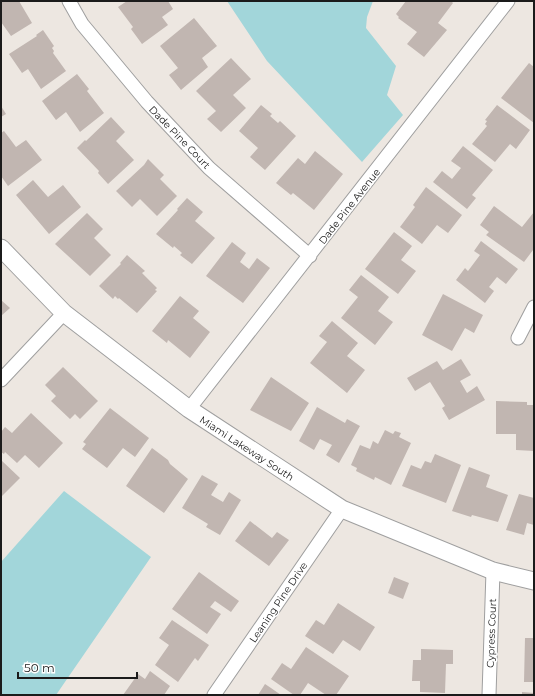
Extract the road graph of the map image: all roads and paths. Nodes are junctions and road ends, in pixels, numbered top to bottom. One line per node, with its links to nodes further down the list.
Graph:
1 (69, 1): 4 (street, Dade Pine Court)
2 (508, 1): 4 (street, Dade Pine Avenue)
3 (1, 248): 6 (street, Miami Lakeway South)
4 (310, 256): 9 (street, Dade Pine Avenue)
5 (534, 307): 7 (street)
6 (64, 313): 8 (street); 9 (street, Miami Lakeway South)
7 (518, 338)
8 (1, 380)
9 (189, 409): 10 (street, Miami Lakeway South)
10 (342, 509): 11 (street, Miami Lakeway South); 13 (street, Leaning Pine Drive)
11 (493, 571): 12 (street, Miami Lakeway South); 14 (street, Cypress Court)
12 (534, 581)
13 (214, 695)
14 (489, 695)

